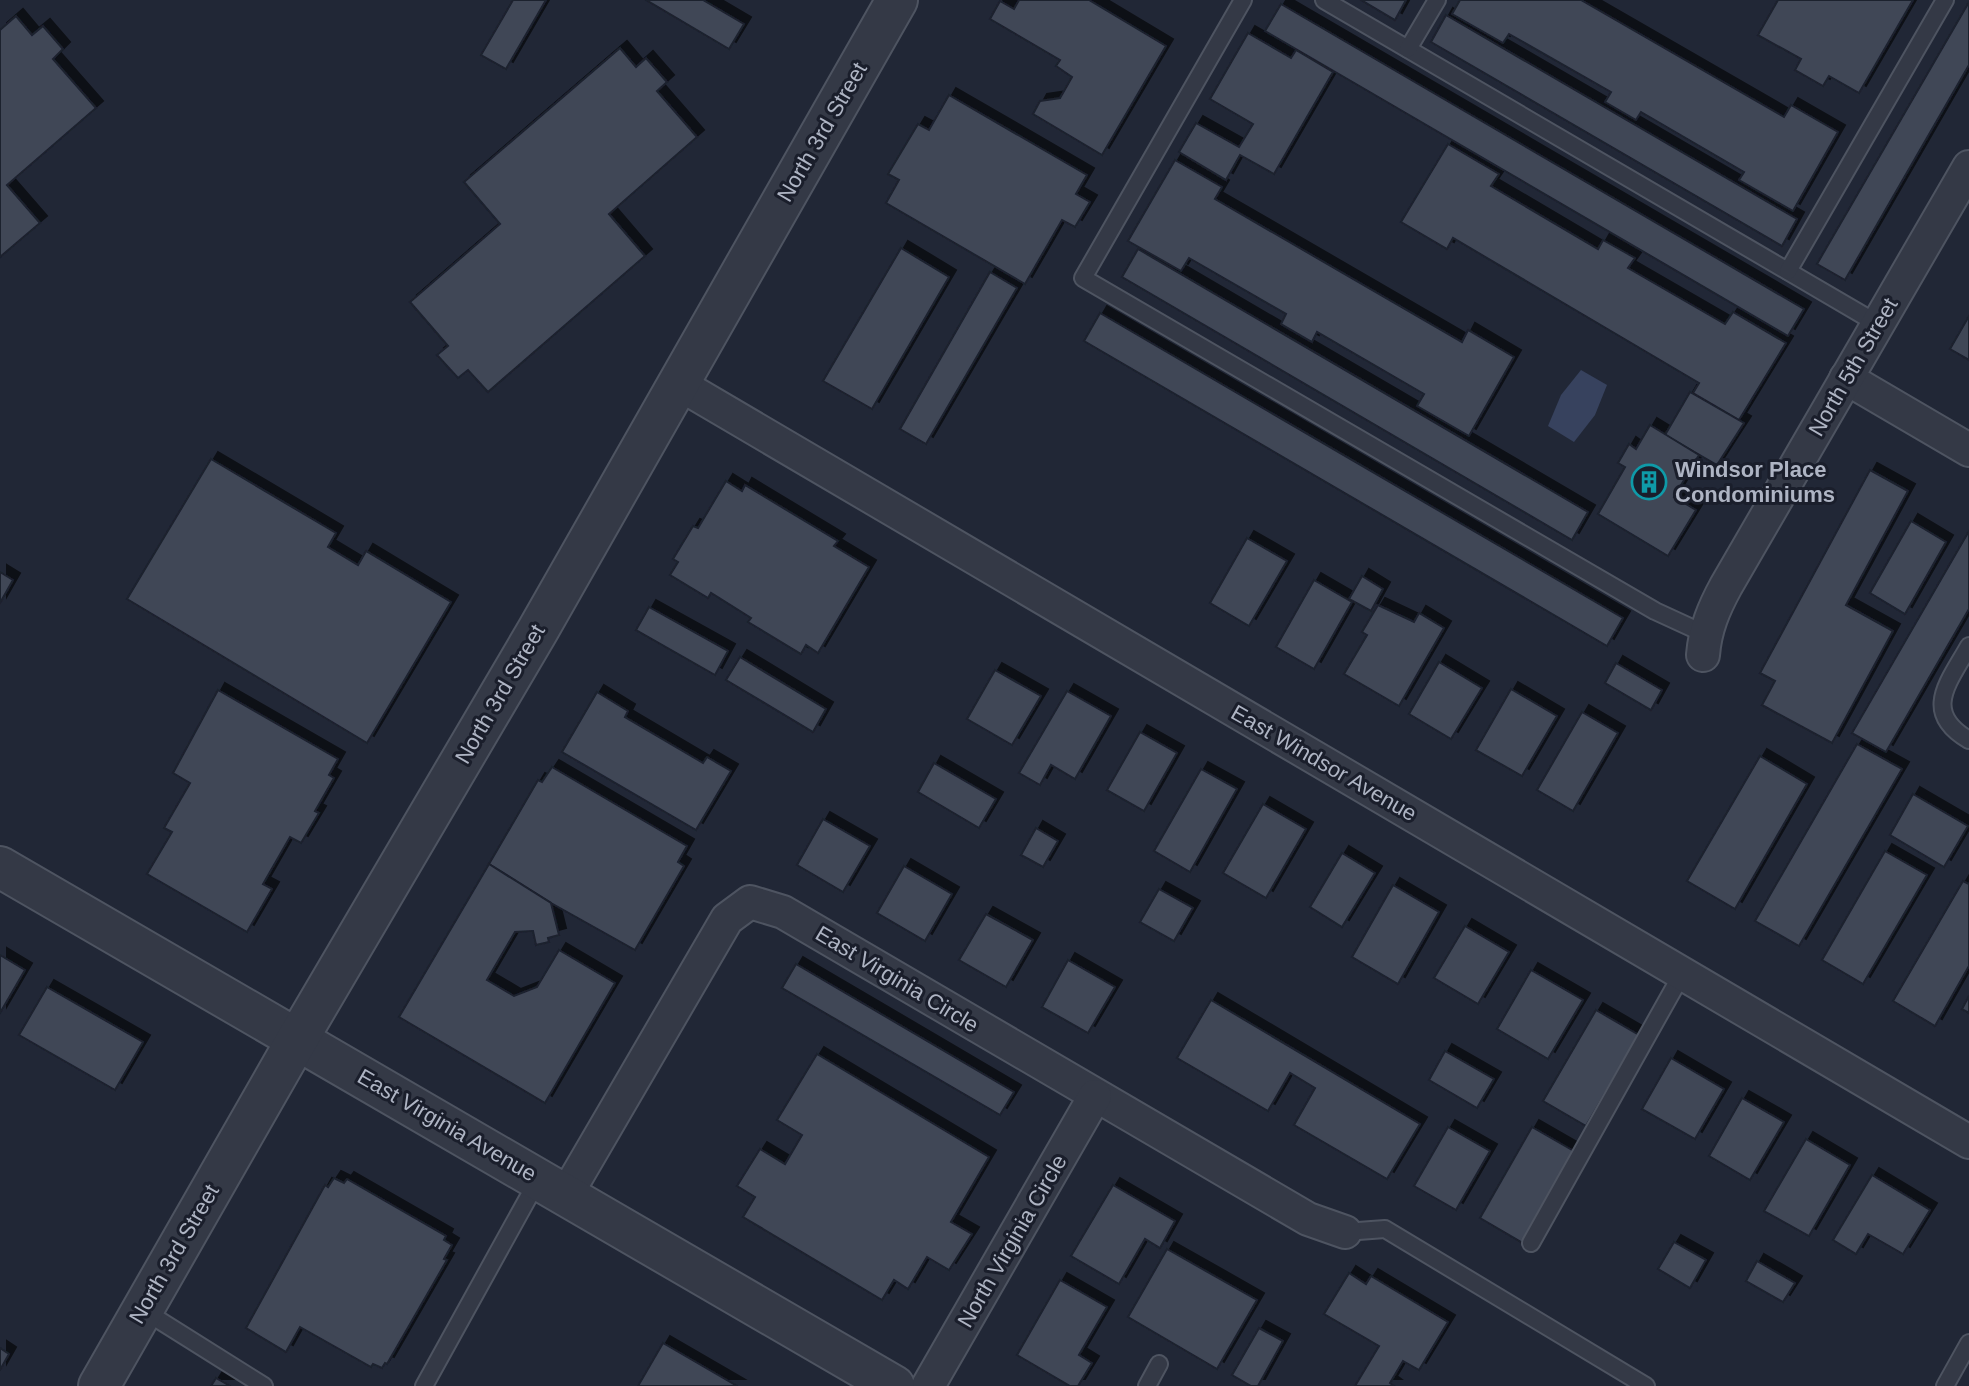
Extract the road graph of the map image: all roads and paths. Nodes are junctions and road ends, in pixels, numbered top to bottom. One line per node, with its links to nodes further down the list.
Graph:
1 (897, 0): 11 (street, North 3rd Street)
2 (1243, 0): 13 (lane)
3 (1324, 0): 6 (lane)
4 (1437, 0): 6 (lane)
5 (1945, 0): 8 (lane)
6 (1408, 49): 8 (lane)
7 (1969, 167): 9 (street, North 5th Street)
8 (1788, 271): 9 (lane)
9 (1878, 324): 10 (street, North 5th Street)
10 (1846, 378): 12 (street); 13 (street, North 5th Street)
11 (679, 384): 17 (street, East Windsor Avenue); 18 (street, North 3rd Street)
12 (1969, 450)
13 (1704, 644)
14 (1969, 646): 15 (lane)
15 (1969, 740)
16 (0, 867): 18 (street, East Virginia Avenue)
17 (1682, 974): 20 (street, East Windsor Avenue); 23 (lane)
18 (298, 1038): 21 (street, East Virginia Avenue); 24 (street, North 3rd Street)
19 (1095, 1096): 21 (street, East Virginia Circle); 22 (street, East Virginia Circle); 31 (street, North Virginia Circle)
20 (1969, 1142)
21 (552, 1187): 29 (lane); 30 (street, East Virginia Avenue)
22 (1345, 1232): 33 (lane)
23 (1531, 1243)
24 (142, 1310): 27 (street, North 3rd Street); 28 (lane)
25 (1969, 1343): 34 (lane)
26 (1159, 1364): 32 (lane)
27 (99, 1386)
28 (264, 1386)
29 (424, 1386)
30 (894, 1386)
31 (928, 1386)
32 (1147, 1386)
33 (1646, 1386)
34 (1945, 1386)

